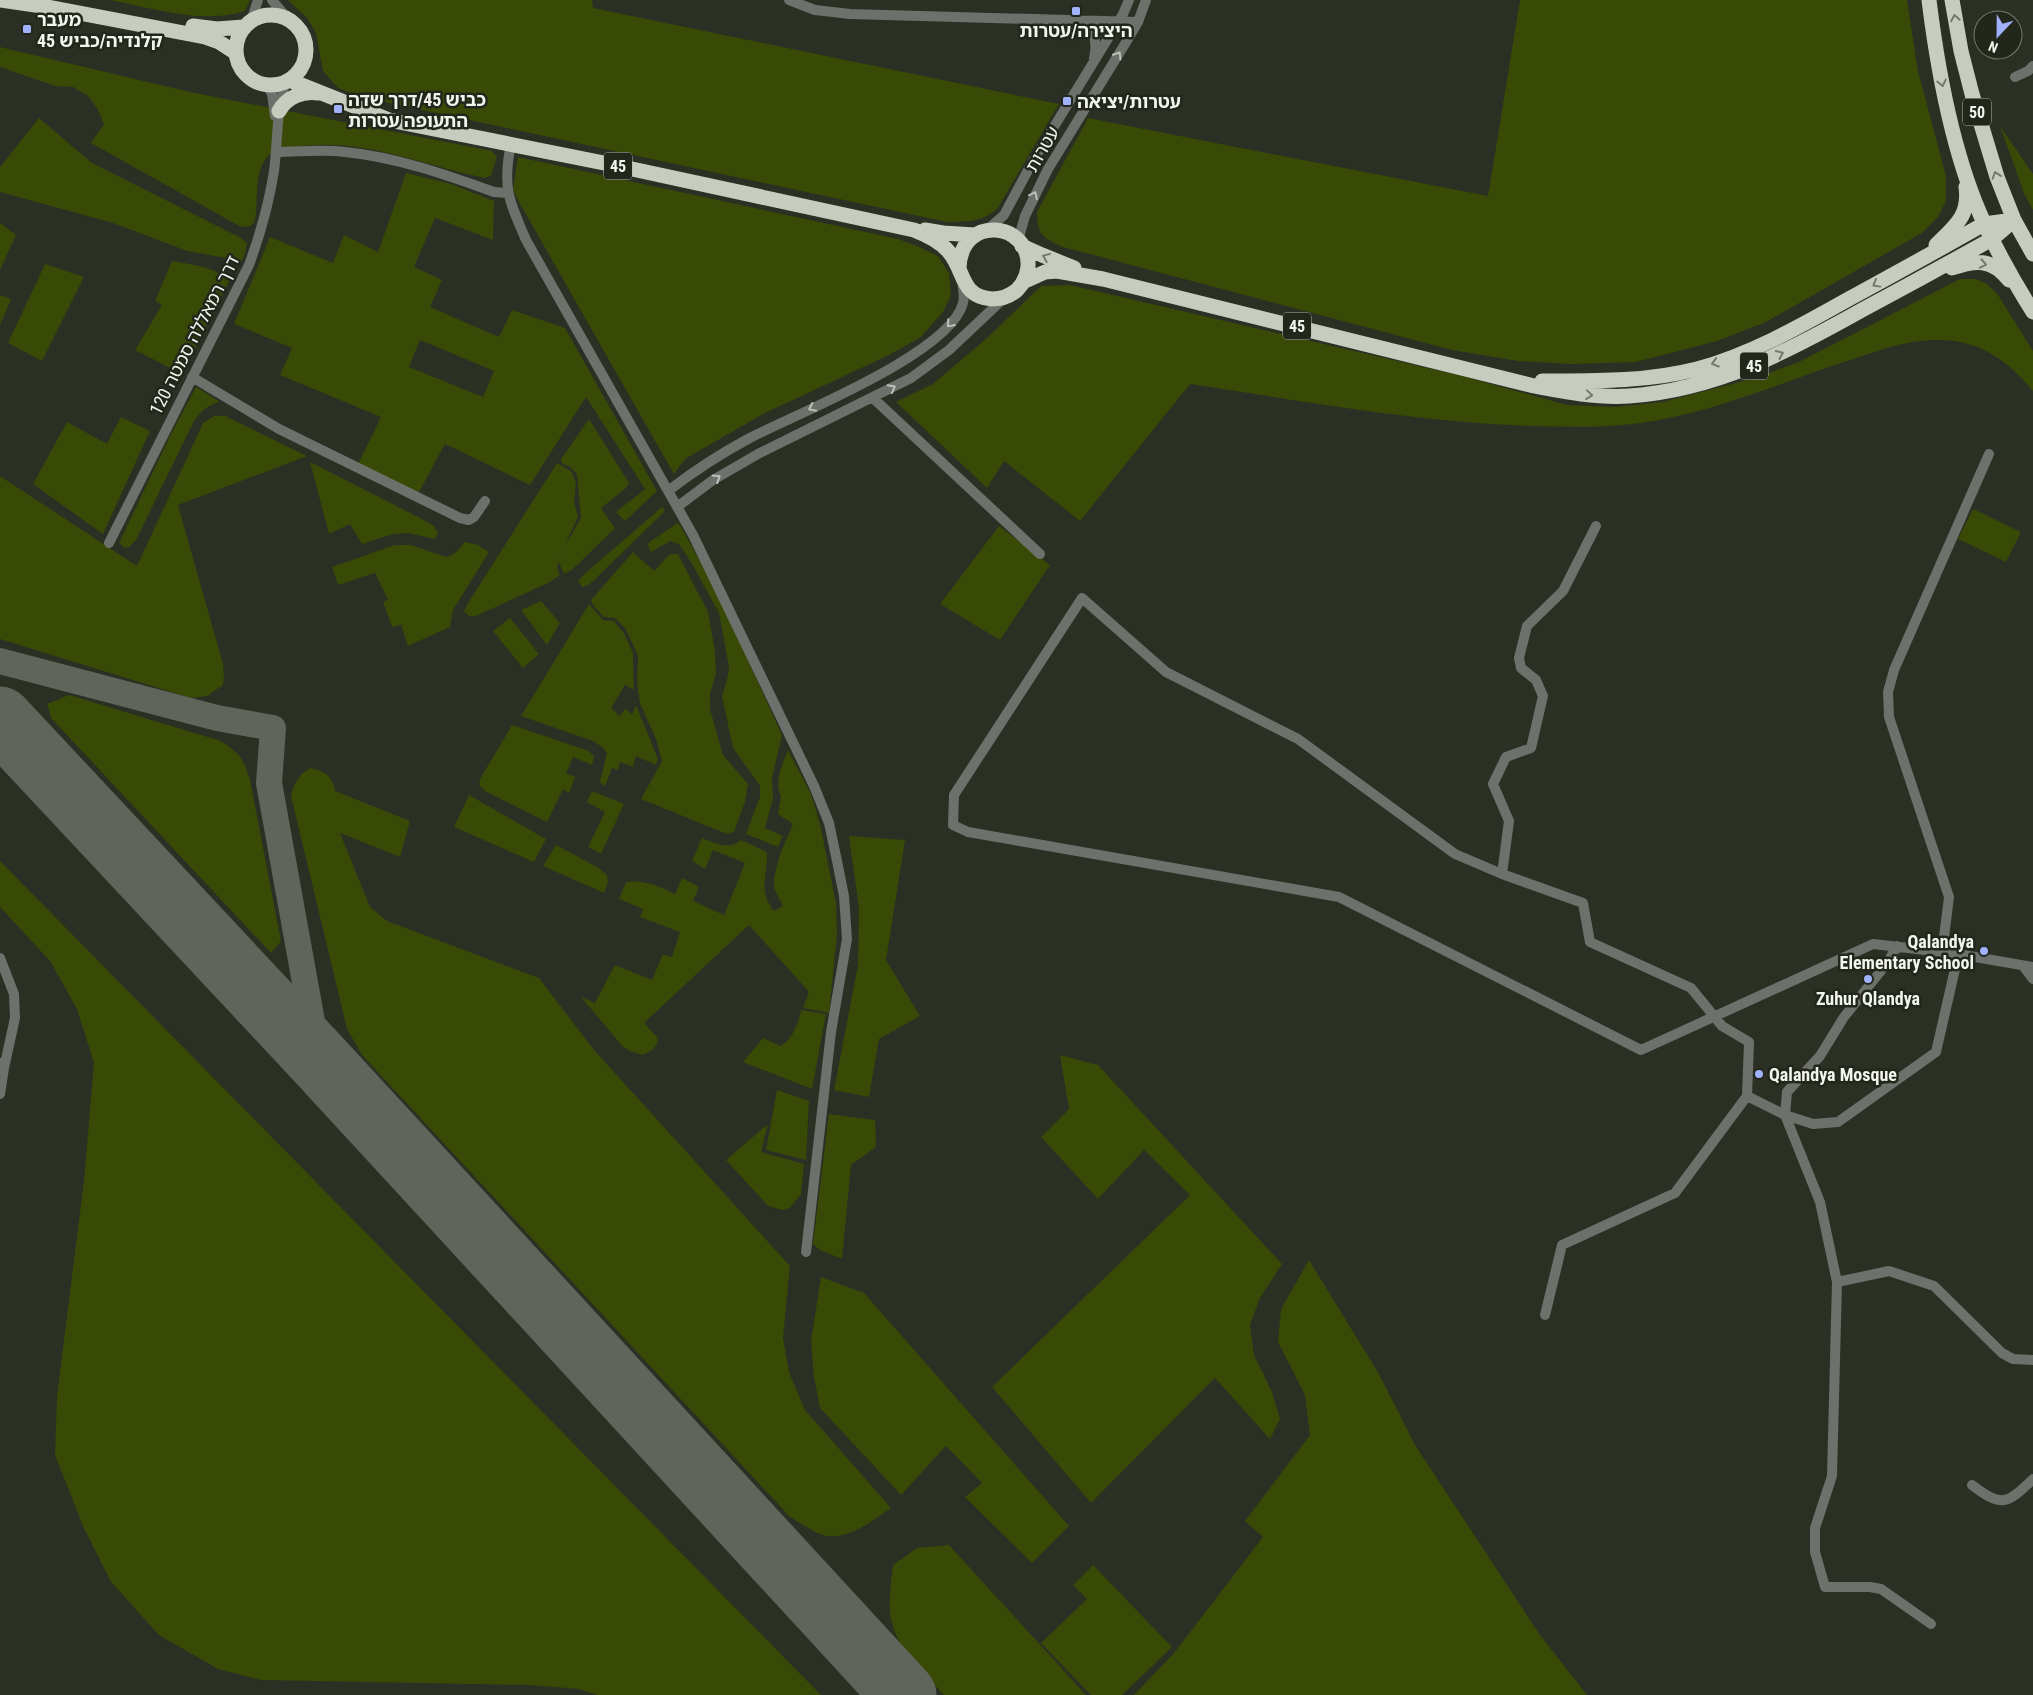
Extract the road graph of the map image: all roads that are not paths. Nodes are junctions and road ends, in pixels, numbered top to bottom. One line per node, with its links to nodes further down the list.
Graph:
1 (0, 0): 15 (highway)
2 (57, 0): 14 (highway)
3 (258, 0): 14 (street)
4 (272, 0): 10 (street)
5 (789, 0): 11 (street)
6 (1129, 0): 12 (street, עטרות)
7 (1146, 0): 13 (street, עטרות)
8 (1929, 0): 27 (highway, 50, one-way to 27)
9 (1952, 0): 29 (highway, 50, one-way to 9)
10 (288, 18): 14 (highway); 16 (highway)
11 (1077, 20): 12 (street); 17 (street)
12 (1120, 21): 13 (street); 17 (street, עטרות)
13 (1138, 22): 34 (street, עטרות, one-way to 13)
14 (248, 24): 15 (highway)
15 (236, 53): 21 (highway)
16 (304, 63): 20 (highway); 22 (highway, 45)
17 (1092, 66): 32 (street, עטרות)
18 (2033, 66): 19 (street)
19 (2015, 77)
20 (287, 81): 21 (highway, 45); 22 (highway, 45); 23 (street, דרך רמאללה סמטה 120)
21 (267, 85): 24 (street, דרך רמאללה סמטה 120)
22 (326, 94): 23 (highway); 25 (highway, 45)
23 (280, 111): 24 (street, דרך רמאללה סמטה 120)
24 (277, 132): 26 (street, דרך רמאללה סמטה 120)
25 (511, 144): 28 (street); 31 (highway, 45)
26 (276, 152): 28 (street); 44 (street, דרך רמאללה סמטה 120)
27 (1964, 168): 30 (highway, 50); 36 (highway)
28 (507, 193): 47 (street)
29 (2014, 220): 30 (highway, 45); 33 (highway, 45); 35 (highway)
30 (1984, 224): 33 (highway); 36 (highway, 45)
31 (897, 226): 32 (highway, 45); 37 (highway, 45)
32 (981, 232): 34 (highway, 45); 37 (highway)
33 (1992, 239): 39 (highway, 45); 42 (highway)
34 (1020, 243): 38 (highway, 45, one-way to 34); 40 (highway)
35 (2033, 254)
36 (1919, 260): 43 (highway, 45, one-way to 43)
37 (960, 274): 41 (highway, 45); 47 (street, one-way to 47)
38 (1103, 279): 40 (highway, 45); 43 (highway, 45)
39 (1919, 279): 42 (highway, one-way to 42); 43 (highway, 45, one-way to 39)
40 (1023, 282): 41 (highway, 45)
41 (1005, 297): 45 (street, one-way to 41)
42 (2030, 307)
43 (1490, 374)
44 (192, 377): 48 (street); 51 (street, דרך רמאללה סמטה 120)
45 (873, 398): 49 (street, one-way to 45); 52 (street)
46 (1989, 454): 55 (street)
47 (668, 491): 49 (street)
48 (485, 501)
49 (677, 507): 64 (street)
50 (1596, 526): 53 (street)
51 (109, 543)
52 (1040, 554)
53 (1502, 874): 59 (street); 59 (street)
54 (1897, 946): 55 (street); 59 (street); 63 (street)
55 (1947, 953): 57 (street); 63 (street)
56 (0, 958): 60 (street)
57 (2028, 967): 58 (street)
58 (2033, 979)
59 (1713, 1016): 62 (street)
60 (2, 1065): 61 (street)
61 (0, 1094)
62 (1748, 1096): 63 (street); 66 (street)
63 (1785, 1114): 65 (street)
64 (806, 1252)
65 (1837, 1282): 67 (street); 70 (street)
66 (1545, 1315)
67 (2033, 1360)
68 (2033, 1479): 69 (street)
69 (1972, 1485)
70 (1932, 1624)

